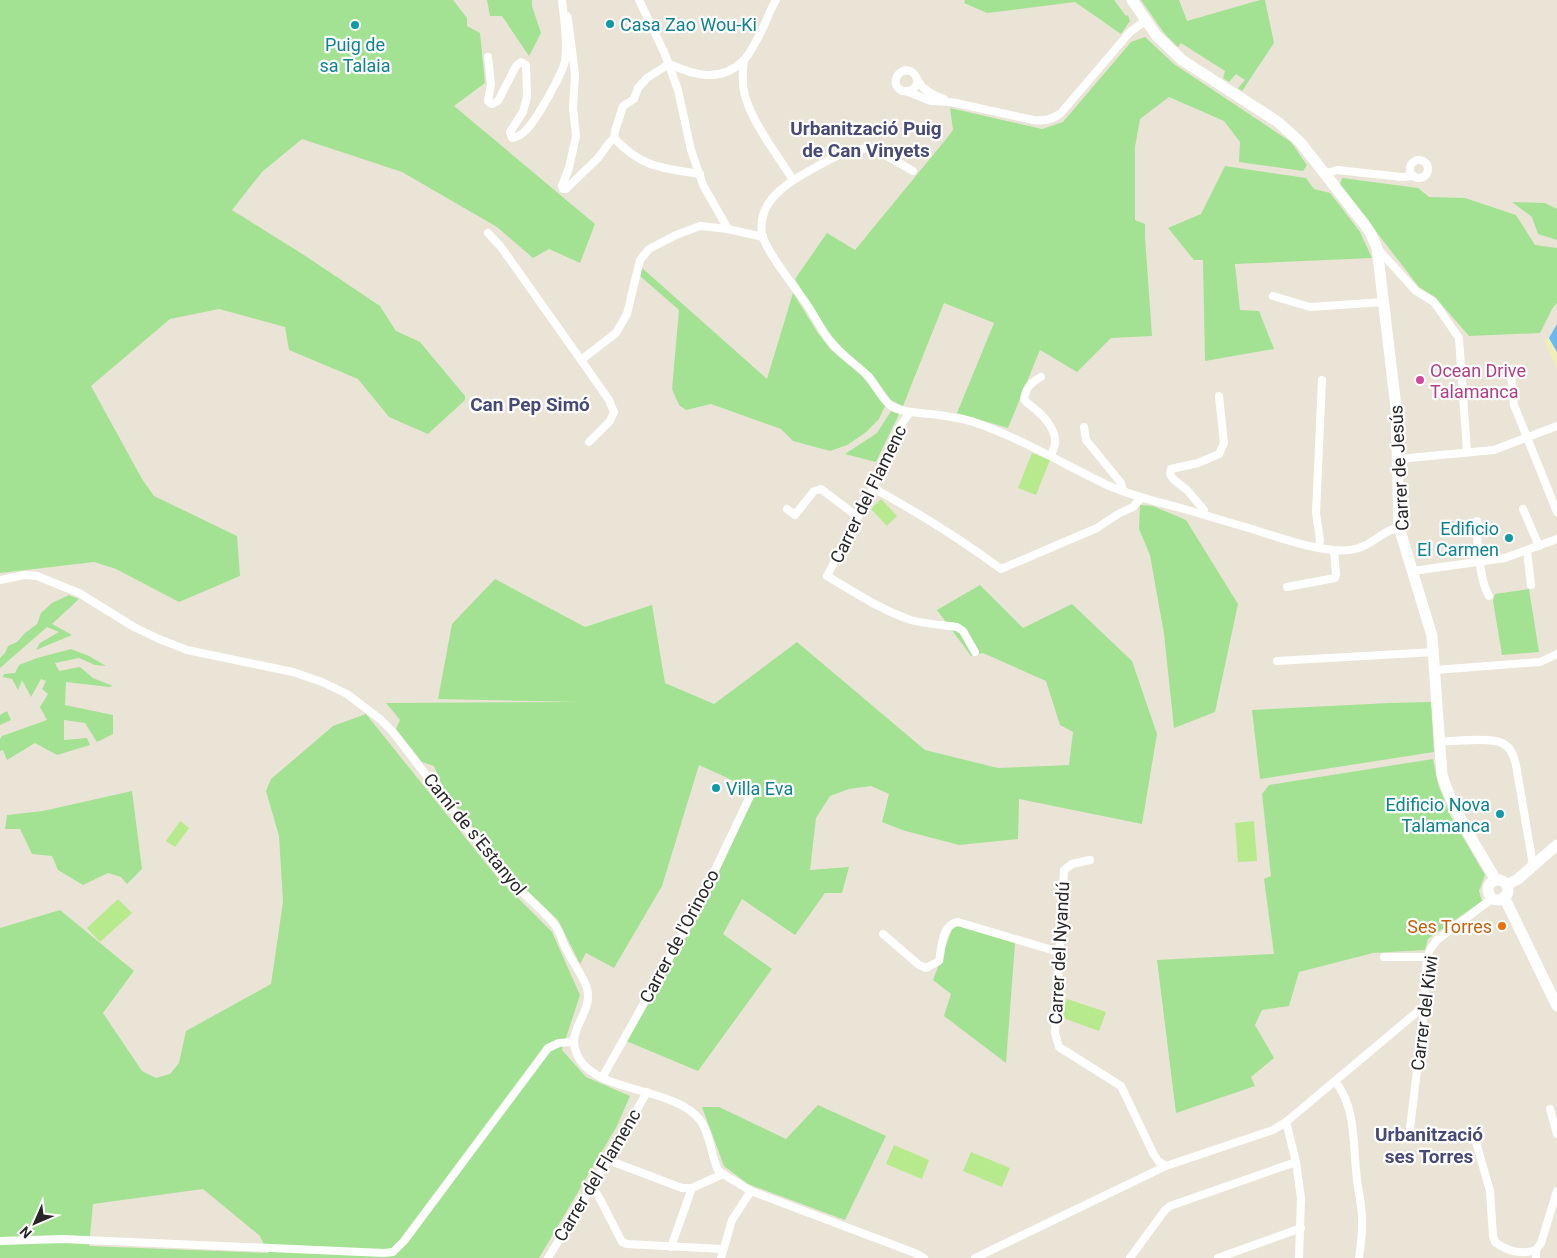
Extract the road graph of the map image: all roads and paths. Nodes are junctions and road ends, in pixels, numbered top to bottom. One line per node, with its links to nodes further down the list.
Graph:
1 (562, 0): 5 (street)
2 (639, 0): 9 (street)
3 (776, 0): 8 (street)
4 (1132, 0): 6 (street)
5 (564, 16): 7 (street); 13 (street)
6 (1145, 21): 12 (street); 16 (street)
7 (488, 58)
8 (744, 61): 9 (street); 18 (street)
9 (669, 64): 13 (street); 15 (street)
10 (918, 81): 11 (street); 11 (street); 12 (street)
11 (908, 92): 12 (street)
12 (950, 102)
13 (614, 138): 15 (street)
14 (913, 172): 18 (street)
15 (700, 174): 19 (street)
16 (1324, 174): 17 (street); 22 (street)
17 (1412, 176)
18 (793, 180): 21 (street)
19 (728, 229): 21 (street); 25 (street)
20 (488, 233): 25 (street)
21 (763, 237): 30 (street)
22 (1377, 248): 24 (street, Carrer de Jesús); 35 (street)
23 (1273, 296): 24 (street)
24 (1384, 302): 37 (street, Carrer de Jesús)
25 (581, 360): 34 (street)
26 (1511, 375): 33 (street)
27 (1041, 377): 36 (street)
28 (1322, 380): 50 (street)
29 (1219, 396): 44 (street)
30 (910, 412): 36 (street); 38 (street, Carrer del Flamenc)
31 (1084, 426): 39 (street)
32 (1557, 426): 33 (street)
33 (1527, 436): 35 (street); 43 (street)
34 (589, 442)
35 (1468, 452): 37 (street)
36 (1051, 456): 39 (street)
37 (1398, 458): 47 (street, Carrer de Jesús)
38 (873, 488): 40 (street); 45 (street, Carrer del Flamenc)
39 (1123, 491): 40 (street)
40 (1141, 498): 44 (street)
41 (787, 509): 45 (street)
42 (1524, 509): 49 (street)
43 (1557, 512)
44 (1203, 514): 50 (street)
45 (858, 517): 59 (street, Carrer del Flamenc)
46 (1477, 521): 53 (street)
47 (1399, 527): 51 (street); 54 (street, Carrer de Jesús)
48 (1557, 539): 49 (street)
49 (1539, 546): 52 (street)
50 (1319, 547): 51 (street)
51 (1334, 550): 57 (street)
52 (1527, 550): 53 (street); 56 (street)
53 (1480, 562): 54 (street); 58 (street)
54 (1413, 571): 60 (street, Carrer de Jesús)
55 (0, 580): 77 (street, Camí de s'Estanyol)
56 (1530, 585)
57 (1287, 587)
58 (1489, 596)
59 (975, 652)
60 (1434, 652): 62 (street); 63 (street, Carrer de Jesús)
61 (1557, 654): 63 (street)
62 (1277, 661)
63 (1435, 670): 64 (street, Carrer de Jesús)
64 (1439, 742): 68 (street); 69 (street, Carrer de Jesús)
65 (752, 792): 78 (street, Carrer de l'Orinoco)
66 (1557, 845): 68 (street)
67 (1090, 860): 72 (street, Carrer del Nyandú)
68 (1534, 865): 70 (street)
69 (1496, 880): 70 (street); 70 (street)
70 (1501, 893): 74 (street, Carrer del Kiwi); 75 (street)
71 (883, 934): 72 (street)
72 (1059, 952): 88 (street, Carrer del Nyandú)
73 (1384, 957): 74 (street)
74 (1427, 957): 76 (street, Carrer del Kiwi)
75 (1557, 1006)
76 (1423, 1007): 79 (street); 83 (street, Carrer del Kiwi)
77 (573, 1042): 78 (street); 95 (street)
78 (602, 1078): 80 (street)
79 (1335, 1081): 82 (street); 106 (street)
80 (647, 1092): 86 (street, Carrer del Flamenc); 89 (street)
81 (1550, 1109): 84 (street)
82 (1286, 1122): 87 (street); 88 (street)
83 (1410, 1128)
84 (1557, 1134)
85 (1476, 1142): 98 (street)
86 (608, 1160): 90 (street, Carrer del Flamenc); 91 (street)
87 (1296, 1162): 94 (street); 103 (street)
88 (1166, 1166): 102 (street)
89 (723, 1174): 91 (street); 93 (street)
90 (592, 1186): 96 (street); 99 (street, Carrer del Flamenc)
91 (692, 1188): 96 (street)
92 (1557, 1191): 98 (street)
93 (751, 1192): 97 (street); 101 (street)
94 (1301, 1228): 104 (street); 105 (street)
95 (0, 1241)
96 (671, 1247): 97 (street)
97 (724, 1249): 100 (street)
98 (1536, 1254)
99 (548, 1258)
100 (721, 1258)
101 (924, 1258)
102 (975, 1258)
103 (1130, 1258)
104 (1218, 1258)
105 (1299, 1258)
106 (1359, 1258)

